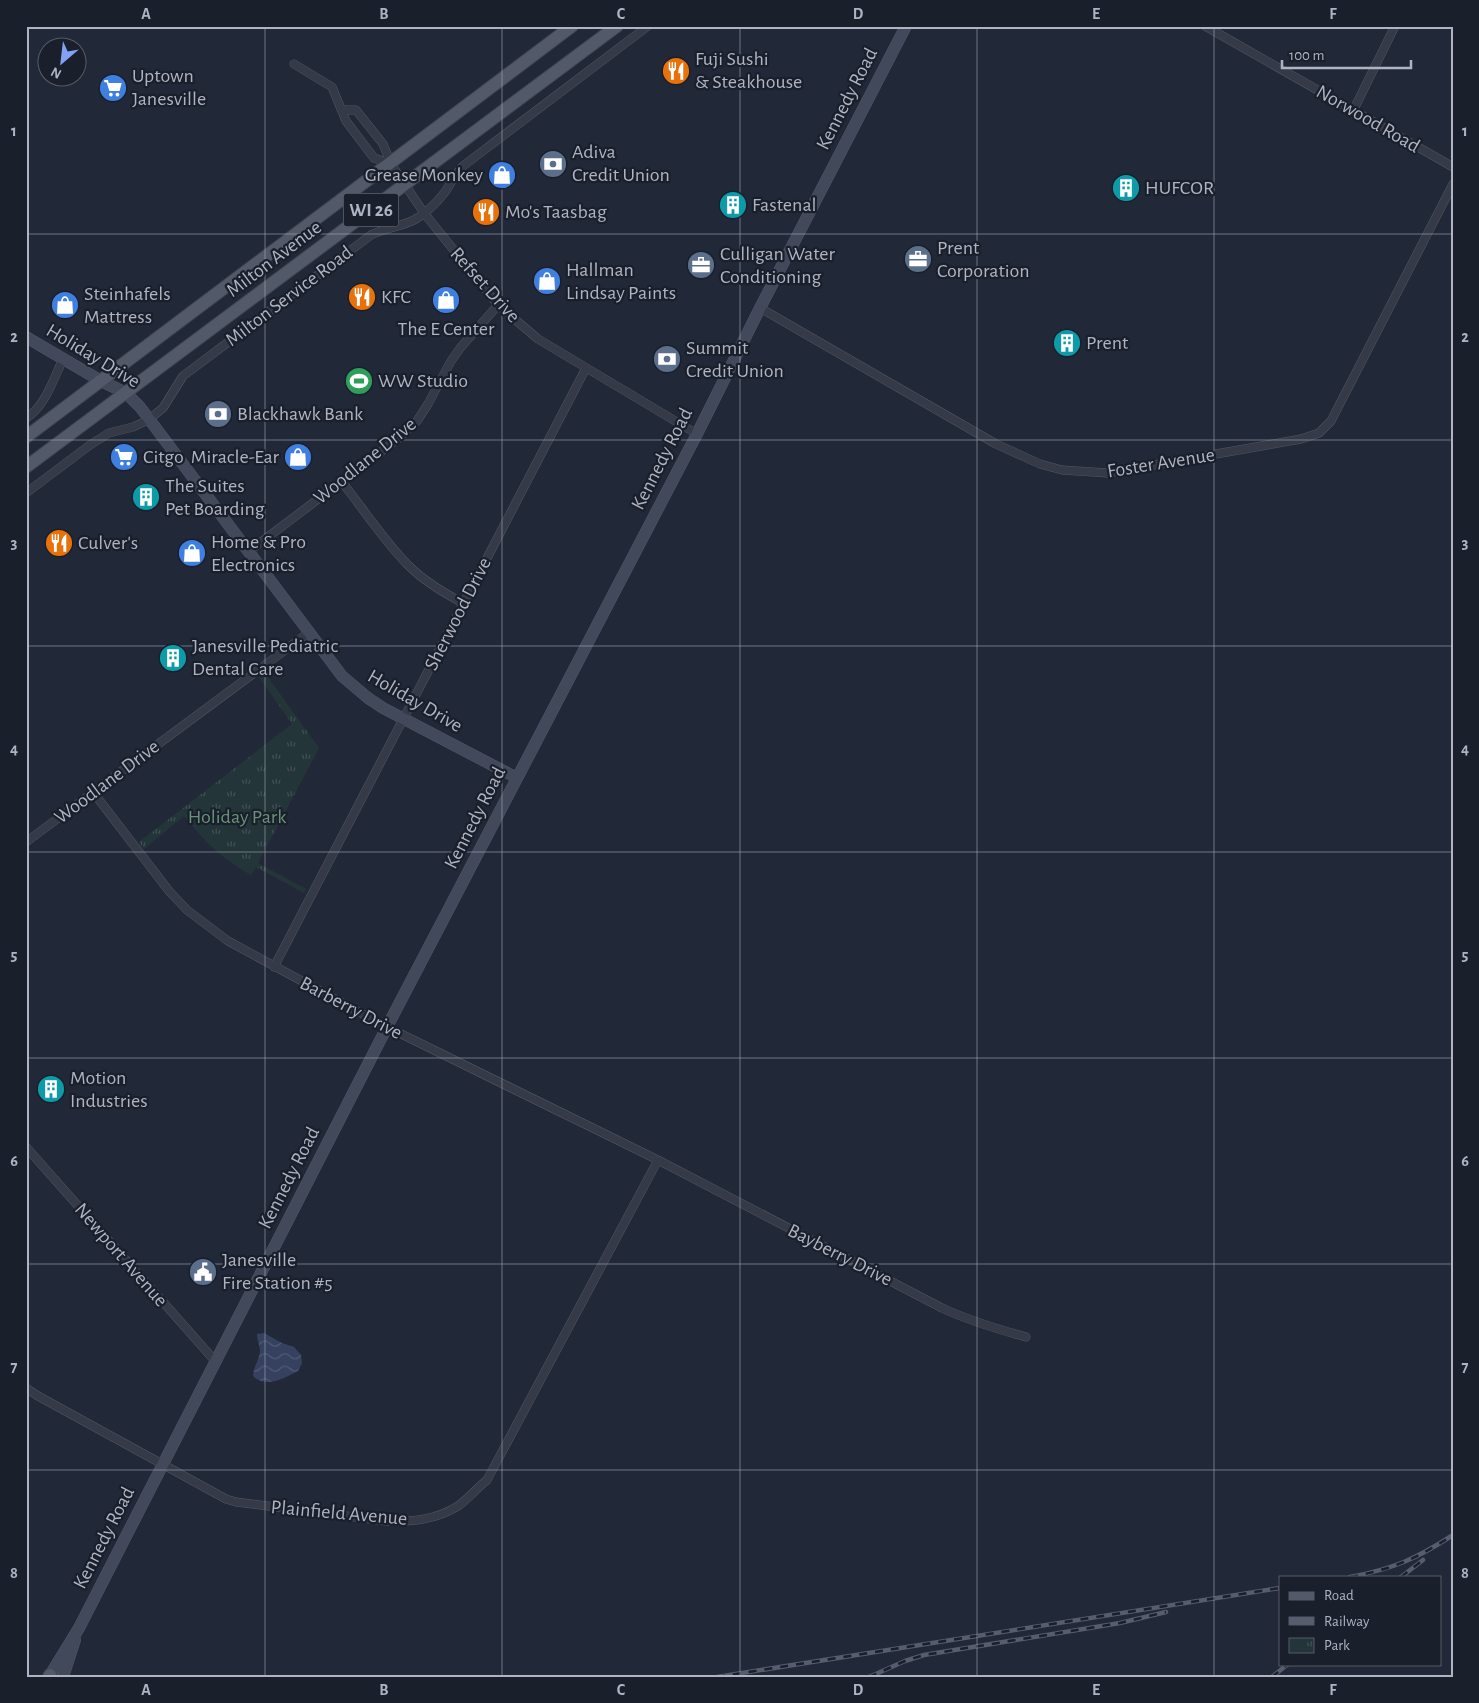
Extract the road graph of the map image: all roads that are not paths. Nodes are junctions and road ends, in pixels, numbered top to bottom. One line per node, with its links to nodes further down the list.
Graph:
1 (572, 26): 10 (main road, Milton Avenue / WI 26)
2 (617, 26): 12 (main road, Milton Avenue / WI 26)
3 (648, 26): 14 (street, Milton Service Road)
4 (906, 26): 16 (street, Kennedy Road)
5 (1205, 26): 9 (street, Norwood Road)
6 (1395, 26): 9 (street)
7 (294, 64): 8 (street)
8 (342, 110): 10 (street); 10 (street, Refset Drive)
9 (1353, 111): 11 (street, Norwood Road)
10 (391, 164): 12 (street, Refset Drive); 20 (main road, Milton Avenue / WI 26)
11 (1453, 167)
12 (405, 184): 14 (street, Refset Drive); 21 (main road, Milton Avenue / WI 26)
13 (1453, 184): 16 (street, Foster Avenue)
14 (424, 213): 15 (street, Refset Drive); 23 (street, Milton Service Road)
15 (498, 305): 19 (street, Refset Drive); 27 (street, Woodlane Drive)
16 (760, 308): 24 (street, Kennedy Road)
17 (26, 337): 18 (street, Holiday Drive)
18 (63, 359): 20 (street, Holiday Drive); 22 (street)
19 (586, 368): 24 (street, Refset Drive); 30 (street, Sherwood Drive)
20 (101, 381): 21 (street, Holiday Drive); 25 (main road, Milton Avenue / WI 26)
21 (126, 393): 23 (street, Holiday Drive); 26 (main road, Milton Avenue / WI 26)
22 (26, 418)
23 (148, 420): 28 (street, Milton Service Road); 29 (street, Holiday Drive)
24 (697, 434): 33 (street, Kennedy Road)
25 (26, 437)
26 (26, 468)
27 (342, 482): 29 (street, Woodlane Drive); 30 (street)
28 (26, 493)
29 (248, 552): 31 (street, Holiday Drive)
30 (463, 603): 32 (street, Sherwood Drive)
31 (308, 633): 32 (street, Holiday Drive); 34 (street, Woodlane Drive)
32 (403, 719): 33 (street, Holiday Drive); 36 (street, Sherwood Drive)
33 (517, 778): 37 (street, Kennedy Road)
34 (93, 792): 35 (street, Woodlane Drive); 36 (street, Barberry Drive)
35 (26, 842)
36 (274, 967): 37 (street, Barberry Drive)
37 (387, 1027): 39 (street, Barberry Drive); 41 (street, Kennedy Road)
38 (26, 1148): 41 (street, Newport Avenue)
39 (658, 1160): 40 (street, Bayberry Drive); 43 (street, Plainfield Avenue)
40 (1026, 1337)
41 (216, 1362): 43 (street, Kennedy Road)
42 (26, 1388): 43 (street, Plainfield Avenue)
43 (163, 1466): 44 (street, Kennedy Road)
44 (53, 1676)

